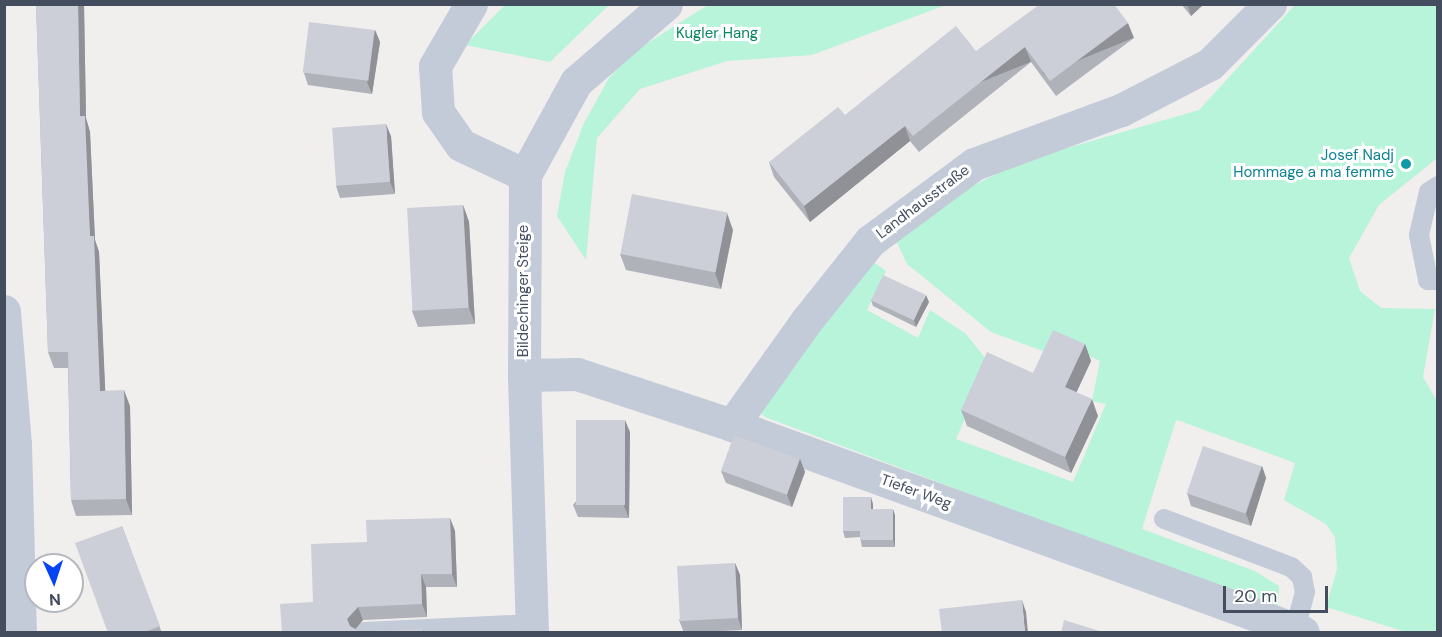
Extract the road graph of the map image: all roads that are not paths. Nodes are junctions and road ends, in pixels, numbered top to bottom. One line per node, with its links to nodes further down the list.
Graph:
1 (471, 4): 4 (street)
2 (666, 4): 4 (street, Bildechinger Steige)
3 (1270, 4): 9 (street, Landhausstraße)
4 (525, 175): 8 (street, Bildechinger Steige)
5 (1437, 186): 6 (lane)
6 (1437, 280)
7 (4, 311): 13 (street)
8 (524, 375): 9 (street, Tiefer Weg); 11 (street, Bildechinger Steige)
9 (732, 425): 12 (street, Tiefer Weg)
10 (1164, 519): 12 (lane)
11 (533, 628): 14 (lane)
12 (1299, 631)
13 (20, 633)
14 (364, 633)

